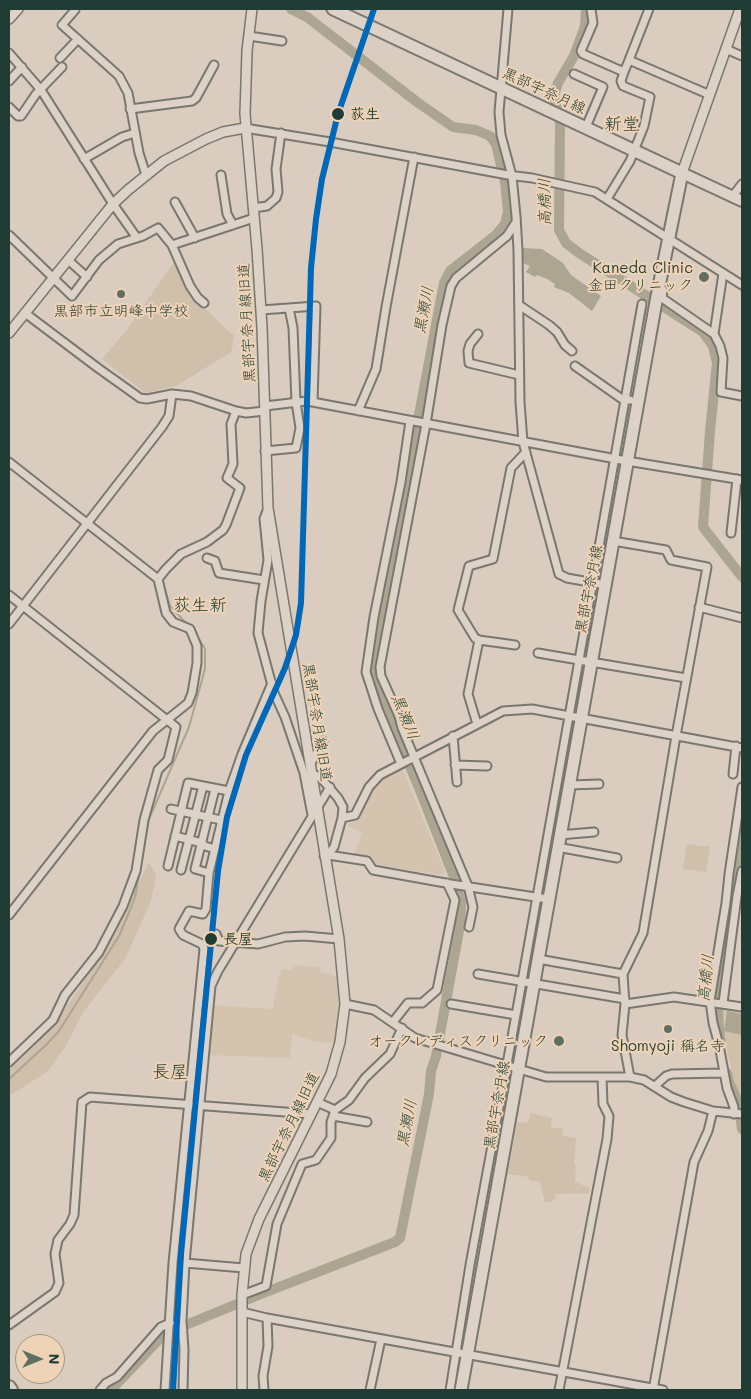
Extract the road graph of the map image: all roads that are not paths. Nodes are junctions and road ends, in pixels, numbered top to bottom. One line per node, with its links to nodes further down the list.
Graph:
1 (18, 9): 9 (street)
2 (74, 9): 11 (street)
3 (252, 9): 10 (street, 黒部宇奈月線旧道)
4 (333, 9): 24 (main road, 黒部宇奈月線)
5 (508, 9): 24 (street)
6 (591, 9): 21 (street)
7 (649, 9): 17 (street)
8 (740, 9): 13 (street)
9 (9, 19)
10 (249, 36): 12 (street); 30 (street, 黒部宇奈月線旧道)
11 (78, 39): 16 (street); 28 (street)
12 (282, 41)
13 (726, 49): 15 (street); 26 (street)
14 (9, 53): 19 (street)
15 (742, 56)
16 (60, 58)
17 (629, 60): 21 (street); 26 (street)
18 (214, 65): 28 (street)
19 (22, 67): 23 (street); 25 (street)
20 (62, 67): 25 (street)
21 (624, 72): 33 (street)
22 (574, 74): 29 (street)
23 (9, 81)
24 (502, 88): 29 (main road, 黒部宇奈月線); 39 (street)
25 (41, 90): 27 (street); 35 (street)
26 (710, 95): 36 (street)
27 (9, 107)
28 (130, 109): 31 (street)
29 (586, 127): 33 (main road, 黒部宇奈月線)
30 (245, 128): 32 (street); 37 (street); 45 (street, 黒部宇奈月線旧道)
31 (135, 133): 35 (street); 37 (street)
32 (281, 133): 34 (street); 45 (street)
33 (634, 150): 36 (main road, 黒部宇奈月線); 41 (street)
34 (414, 158): 39 (street); 79 (street)
35 (84, 159): 44 (street)
36 (682, 173): 42 (main road); 52 (main road, 黒部宇奈月線)
37 (146, 175): 44 (street)
38 (221, 175): 48 (street)
39 (510, 176): 41 (street); 47 (street)
40 (742, 184): 42 (street)
41 (607, 199): 52 (street)
42 (737, 199)
43 (175, 202): 51 (street)
44 (113, 204): 50 (street); 54 (street)
45 (253, 208): 46 (street, 黒部宇奈月線旧道)
46 (254, 218): 48 (street); 63 (street, 黒部宇奈月線旧道)
47 (516, 222): 61 (street); 81 (street)
48 (233, 225): 51 (street)
49 (9, 235): 57 (street)
50 (138, 238): 53 (street); 56 (street)
51 (195, 238): 53 (street)
52 (671, 239): 55 (street); 67 (street); 74 (main road, 黒部宇奈月線)
53 (172, 245): 59 (street)
54 (68, 260): 56 (street); 57 (street)
55 (724, 274): 58 (street); 67 (street)
56 (87, 277): 57 (street)
57 (53, 278): 64 (street)
58 (742, 285)
59 (204, 303)
60 (642, 304): 73 (street)
61 (519, 305): 68 (street); 70 (street)
62 (289, 308): 63 (street); 75 (street); 76 (street)
63 (261, 310): 77 (street, 黒部宇奈月線旧道)
64 (25, 312): 65 (street); 71 (street)
65 (9, 333)
66 (478, 334): 70 (street)
67 (714, 334): 72 (street)
68 (572, 351)
69 (575, 366): 73 (street)
70 (519, 375): 82 (street)
71 (172, 394): 78 (street); 90 (street)
72 (742, 396)
73 (626, 399): 74 (street); 85 (street)
74 (638, 400): 86 (main road, 黒部宇奈月線)
75 (296, 402): 76 (street); 77 (street); 83 (street)
76 (312, 402): 79 (street)
77 (265, 408): 78 (street); 83 (street, 黒部宇奈月線旧道)
78 (236, 411): 94 (street)
79 (358, 411): 80 (street)
80 (409, 421): 81 (street); 118 (street)
81 (425, 424): 82 (street); 117 (street)
82 (523, 442): 84 (street); 85 (street)
83 (266, 451): 89 (street, 黒部宇奈月線旧道)
84 (526, 452): 96 (street); 103 (street)
85 (615, 459): 86 (street); 96 (street)
86 (627, 461): 88 (street); 92 (main road, 黒部宇奈月線)
87 (9, 462): 90 (street)
88 (740, 480): 91 (street)
89 (268, 508): 95 (street); 121 (street, 黒部宇奈月線旧道)
90 (86, 523): 94 (street); 99 (street)
91 (731, 533)
92 (613, 541): 97 (main road, 黒部宇奈月線); 100 (street)
93 (207, 558): 95 (street)
94 (158, 579): 111 (street)
95 (264, 580): 108 (street)
96 (593, 583): 97 (street); 106 (street)
97 (606, 585): 106 (main road, 黒部宇奈月線)
98 (9, 595): 99 (street)
99 (23, 606): 102 (street); 111 (street)
100 (699, 607): 101 (street); 107 (street)
101 (742, 618)
102 (9, 624)
103 (479, 640): 104 (street); 112 (street)
104 (515, 645)
105 (538, 653): 106 (street)
106 (585, 661): 107 (street); 109 (street); 110 (main road, 黒部宇奈月線)
107 (686, 678): 114 (street)
108 (272, 683): 130 (street); 133 (street)
109 (569, 716): 110 (street); 112 (street); 153 (street)
110 (581, 719): 114 (street); 125 (main road, 黒部宇奈月線)
111 (168, 720): 154 (street); 173 (street)
112 (477, 724): 113 (street)
113 (454, 736): 117 (street); 119 (street)
114 (676, 736): 116 (street); 161 (street)
115 (323, 741): 121 (street)
116 (739, 747): 122 (street)
117 (413, 758): 118 (street); 152 (street)
118 (402, 763): 136 (street)
119 (455, 765): 120 (street); 123 (street)
120 (487, 766)
121 (310, 769): 127 (street); 133 (street, 黒部宇奈月線旧道)
122 (733, 774)
123 (457, 782)
124 (599, 784): 125 (street)
125 (569, 785): 139 (main road, 黒部宇奈月線)
126 (203, 786): 129 (street); 132 (street); 134 (street)
127 (330, 787): 133 (street); 136 (street)
128 (742, 787): 164 (street)
129 (215, 789): 130 (street); 135 (street)
130 (229, 791): 137 (street)
131 (171, 808): 132 (street)
132 (181, 811): 134 (street); 140 (street)
133 (314, 811): 145 (street, 黒部宇奈月線旧道); 158 (street)
134 (195, 814): 135 (street); 141 (street)
135 (208, 818): 137 (street); 142 (street)
136 (342, 818): 145 (street)
137 (221, 820): 144 (street)
138 (594, 832): 139 (street)
139 (559, 835): 143 (main road, 黒部宇奈月線)
140 (175, 836): 141 (street); 147 (street)
141 (188, 839): 142 (street); 148 (street)
142 (202, 843): 144 (street); 150 (street)
143 (557, 847): 146 (street); 153 (main road, 黒部宇奈月線)
144 (215, 849): 150 (street)
145 (326, 856): 151 (street); 157 (street, 黒部宇奈月線旧道)
146 (616, 858)
147 (168, 866)
148 (181, 870)
149 (742, 871): 166 (street)
150 (209, 873): 181 (street)
151 (449, 884): 152 (street); 171 (street)
152 (466, 886): 153 (street); 155 (street)
153 (542, 898): 159 (main road, 黒部宇奈月線); 162 (street)
154 (9, 915)
155 (469, 927)
156 (216, 934): 158 (street)
157 (339, 939): 158 (street); 167 (street, 黒部宇奈月線旧道)
158 (237, 943): 182 (street)
159 (538, 959): 161 (street); 163 (main road, 黒部宇奈月線)
160 (478, 974): 162 (street)
161 (623, 974): 165 (street)
162 (521, 982): 163 (street); 170 (street)
163 (533, 984): 165 (street); 175 (main road, 黒部宇奈月線)
164 (710, 1001): 165 (street); 166 (street); 176 (street)
165 (625, 1002): 178 (street)
166 (723, 1003): 169 (street)
167 (345, 1004): 171 (street); 180 (street, 黒部宇奈月線旧道)
168 (451, 1004): 170 (street)
169 (742, 1006)
170 (516, 1014): 174 (street)
171 (393, 1022): 172 (street)
172 (402, 1028): 174 (street); 184 (street)
173 (9, 1062)
174 (507, 1066): 175 (street); 196 (street)
175 (519, 1069): 177 (street); 196 (main road, 黒部宇奈月線)
176 (724, 1073): 179 (street); 186 (street)
177 (602, 1077): 178 (street); 197 (street)
178 (630, 1077): 179 (street)
179 (655, 1086): 183 (street)
180 (317, 1102): 184 (street); 185 (street, 黒部宇奈月線旧道)
181 (189, 1105): 182 (street); 193 (street); 194 (street)
182 (201, 1105): 185 (street); 188 (street)
183 (713, 1111): 186 (street); 199 (street)
184 (334, 1113): 187 (street); 190 (street)
185 (311, 1114): 189 (street, 黒部宇奈月線旧道)
186 (738, 1114)
187 (367, 1122)
188 (185, 1263): 189 (street); 203 (street)
189 (244, 1268): 190 (street, 黒部宇奈月線旧道)
190 (242, 1295): 191 (street, 黒部宇奈月線旧道)
191 (242, 1312): 192 (street); 204 (street, 黒部宇奈月線旧道)
192 (267, 1318): 195 (street); 205 (street)
193 (169, 1324): 201 (street); 202 (street)
194 (9, 1325)
195 (381, 1339): 196 (street); 206 (street)
196 (462, 1354): 197 (street); 207 (street); 208 (main road, 黒部宇奈月線)
197 (562, 1372): 199 (street); 209 (street)
198 (9, 1387): 200 (highway)
199 (654, 1389): 210 (street)
200 (11, 1390)
201 (100, 1390)
202 (165, 1390)
203 (183, 1390)
204 (242, 1390)
205 (264, 1390)
206 (370, 1390)
207 (450, 1390)
208 (461, 1390)
209 (559, 1390)
210 (662, 1390)

